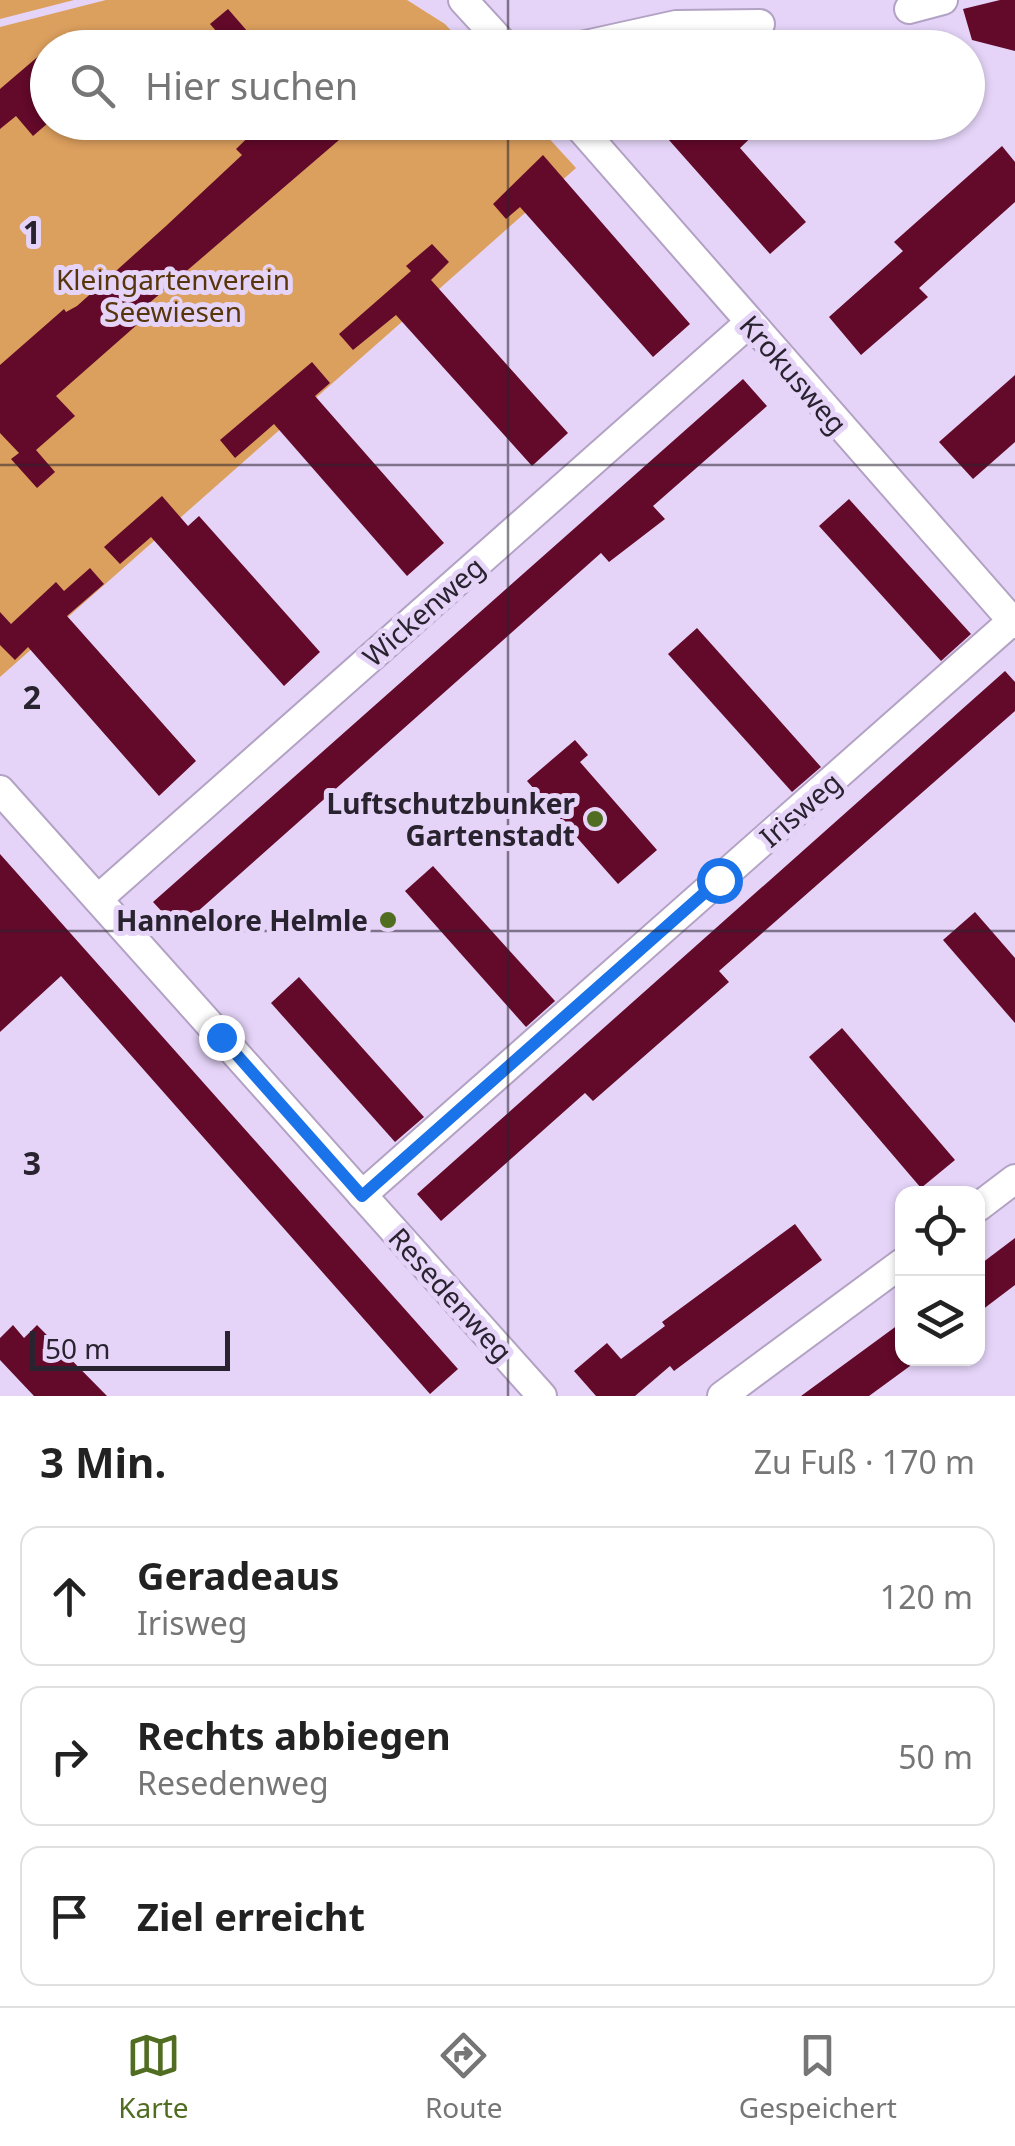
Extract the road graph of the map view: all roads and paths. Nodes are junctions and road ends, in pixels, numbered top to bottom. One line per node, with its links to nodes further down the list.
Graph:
1 (464, 0): 5 (street)
2 (943, 0): 3 (street)
3 (909, 8)
4 (760, 24): 6 (street)
5 (491, 30)
6 (653, 30)
7 (591, 140): 8 (street, Krokusweg)
8 (749, 323): 9 (street, Krokusweg); 11 (street, Wickenweg)
9 (1014, 623): 13 (street, Irisweg)
10 (0, 790): 11 (street, Resedenweg)
11 (98, 899): 13 (street, Resedenweg)
12 (1015, 1179): 14 (street)
13 (362, 1196): 16 (street, Resedenweg)
14 (985, 1202)
15 (895, 1268): 17 (street)
16 (542, 1396)
17 (722, 1396)

